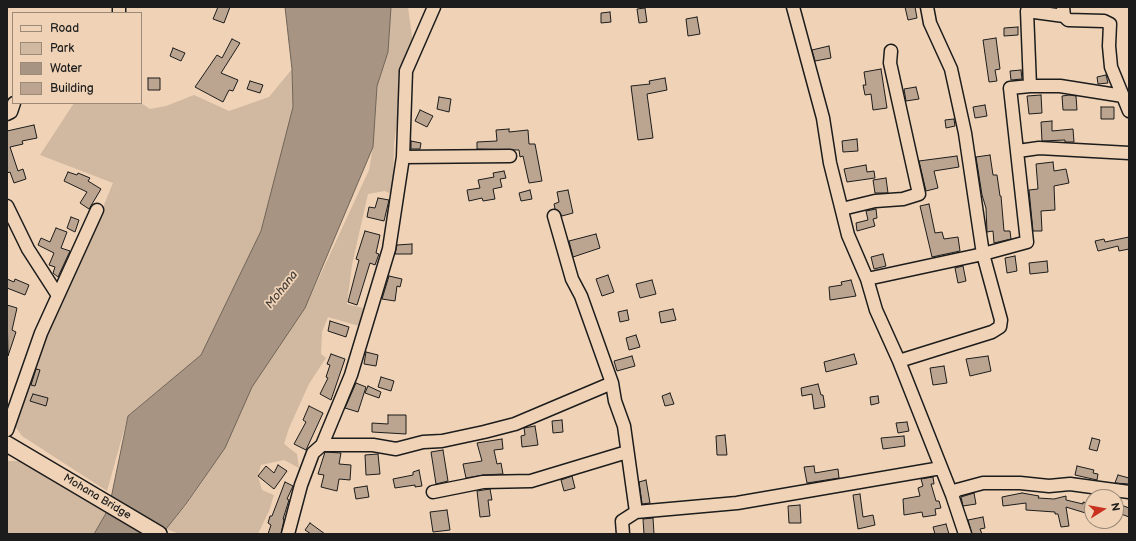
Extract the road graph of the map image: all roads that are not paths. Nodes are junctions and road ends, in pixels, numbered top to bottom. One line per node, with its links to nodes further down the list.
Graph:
1 (434, 7): 14 (street)
2 (793, 7): 16 (street)
3 (927, 7): 19 (street)
4 (1064, 12): 6 (street); 7 (street)
5 (891, 51): 16 (street)
6 (1030, 86): 7 (street); 11 (street)
7 (1123, 96): 9 (street)
8 (14, 104): 10 (street)
9 (1129, 111)
10 (7, 114)
11 (1018, 151): 12 (street); 19 (street)
12 (1129, 152)
13 (510, 156): 14 (street)
14 (403, 157): 26 (street)
15 (7, 206): 21 (street)
16 (842, 209): 20 (street)
17 (97, 210): 21 (street)
18 (554, 216): 23 (street)
19 (983, 254): 20 (street); 22 (street)
20 (867, 279): 22 (street)
21 (57, 294): 24 (street)
22 (899, 361): 28 (street)
23 (612, 383): 26 (street); 27 (street)
24 (8, 423)
25 (7, 444): 33 (main road, Mohana Bridge)
26 (322, 445): 34 (street)
27 (627, 452): 29 (street); 32 (street)
28 (941, 468): 31 (street); 32 (street)
29 (433, 492)
30 (1129, 492): 31 (street)
31 (952, 495): 36 (street)
32 (636, 512): 35 (street)
33 (159, 534)
34 (288, 534)
35 (623, 534)
36 (965, 534)

